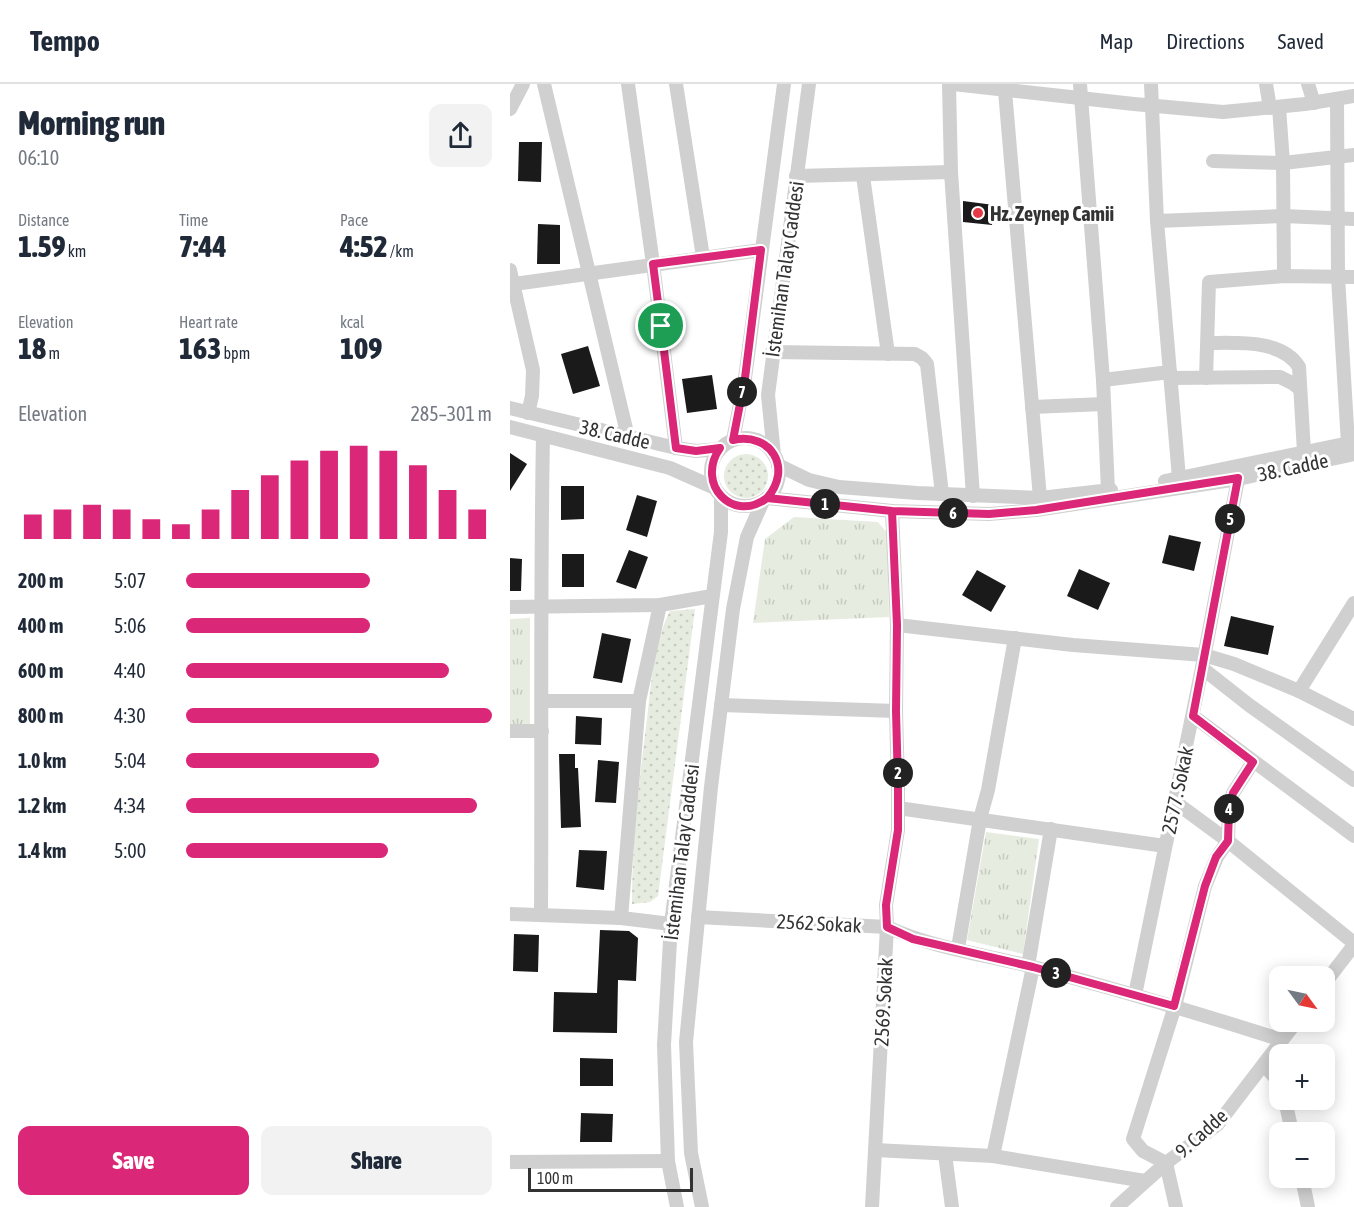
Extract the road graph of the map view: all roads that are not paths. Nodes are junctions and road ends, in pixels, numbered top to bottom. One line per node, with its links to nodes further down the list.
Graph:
1 (523, 84): 19 (street)
2 (543, 84): 35 (street)
3 (628, 84): 33 (street)
4 (676, 84): 32 (street)
5 (784, 84): 31 (street, İstemihan Talay Caddesi)
6 (808, 84): 25 (street, İstemihan Talay Caddesi)
7 (959, 84): 12 (street); 24 (street)
8 (1080, 84): 14 (street)
9 (1151, 84): 17 (street)
10 (1266, 84): 18 (street)
11 (1308, 84): 16 (street)
12 (1005, 91): 14 (street); 50 (street)
13 (1354, 96): 15 (street)
14 (1081, 99): 17 (street); 46 (street)
15 (1337, 99): 16 (street); 21 (street)
16 (1314, 103): 18 (street)
17 (1152, 106): 18 (street); 30 (street)
18 (1274, 107): 23 (street)
19 (510, 109)
20 (1354, 155): 21 (street)
21 (1337, 156): 23 (street); 28 (street)
22 (1213, 161): 23 (street)
23 (1283, 163): 27 (street)
24 (951, 172): 26 (street); 67 (street)
25 (796, 176): 26 (street); 42 (street, İstemihan Talay Caddesi)
26 (863, 176): 43 (street)
27 (1283, 216): 28 (street); 30 (street); 36 (street)
28 (1338, 218): 29 (street); 37 (street)
29 (1354, 219)
30 (1157, 221): 44 (street)
31 (761, 250): 32 (street); 56 (street, İstemihan Talay Caddesi)
32 (704, 257): 33 (street)
33 (653, 264): 35 (street); 58 (street)
34 (510, 270): 39 (street)
35 (588, 274): 39 (street); 55 (street)
36 (1284, 276): 37 (street); 41 (street)
37 (1338, 277): 38 (street); 40 (street)
38 (1354, 277)
39 (514, 284): 52 (street)
40 (1348, 337): 48 (street)
41 (1208, 343): 45 (street); 47 (street)
42 (772, 352): 43 (street); 61 (street, İstemihan Talay Caddesi)
43 (888, 354): 66 (street)
44 (1171, 375): 45 (street); 46 (street); 62 (street)
45 (1206, 378): 47 (street)
46 (1103, 380): 49 (street)
47 (1300, 389): 60 (street)
48 (1350, 399): 57 (street)
49 (1104, 404): 50 (street); 64 (street)
50 (1032, 407): 68 (street)
51 (510, 408): 52 (street, 38. Cadde)
52 (528, 412): 55 (street, 38. Cadde)
53 (510, 428): 54 (street, 38. Cadde)
54 (543, 436): 65 (street, 38. Cadde); 74 (street)
55 (628, 437): 58 (street, 38. Cadde)
56 (733, 440): 59 (street); 61 (street)
57 (1352, 446): 60 (street, 38. Cadde); 63 (street, 38. Cadde)
58 (676, 448): 59 (street, 38. Cadde)
59 (720, 448): 65 (street)
60 (1304, 452): 62 (street, 38. Cadde)
61 (776, 460): 66 (street, 38. Cadde); 69 (street)
62 (1179, 478): 64 (street, 38. Cadde)
63 (1238, 478): 70 (street, 38. Cadde); 78 (street, 2577. Sokak)
64 (1108, 490): 68 (street, 38. Cadde)
65 (718, 493): 69 (street); 71 (street, İstemihan Talay Caddesi)
66 (942, 494): 67 (street, 38. Cadde)
67 (973, 496): 68 (street, 38. Cadde)
68 (1040, 498)
69 (765, 500): 70 (street, 38. Cadde); 82 (street, İstemihan Talay Caddesi)
70 (892, 511): 76 (street, 2569. Sokak)
71 (712, 596): 73 (street); 101 (street, İstemihan Talay Caddesi)
72 (1354, 603): 79 (street)
73 (660, 605): 74 (street); 81 (street)
74 (540, 607): 75 (street); 80 (street)
75 (510, 608)
76 (897, 625): 77 (street); 83 (street, 2569. Sokak)
77 (1015, 638): 78 (street); 92 (street)
78 (1203, 662): 79 (street); 84 (street, 2577. Sokak); 89 (street)
79 (1299, 691): 85 (street)
80 (542, 701): 81 (street); 87 (street)
81 (639, 701): 100 (street)
82 (722, 705): 83 (street); 99 (street, İstemihan Talay Caddesi)
83 (896, 711): 91 (street, 2569. Sokak)
84 (1193, 716): 88 (street); 90 (street, 2577. Sokak)
85 (1354, 719)
86 (510, 731): 87 (street)
87 (542, 731): 98 (street)
88 (1253, 762): 94 (street); 95 (street)
89 (1354, 780)
90 (1175, 802): 95 (street); 96 (street, 2577. Sokak)
91 (898, 808): 92 (street); 102 (street, 2569. Sokak)
92 (980, 819): 93 (street); 104 (street)
93 (1052, 829): 96 (street); 106 (street)
94 (1354, 836)
95 (1228, 841): 103 (street); 109 (street)
96 (1165, 846): 108 (street, 2577. Sokak)
97 (510, 914): 98 (street)
98 (541, 914): 100 (street)
99 (698, 916): 102 (street, 2562 Sokak); 123 (street, İstemihan Talay Caddesi)
100 (621, 918): 101 (street)
101 (671, 924): 117 (street, İstemihan Talay Caddesi)
102 (887, 927): 104 (street, 2562 Sokak); 114 (street, 2569. Sokak)
103 (1354, 944): 105 (street)
104 (958, 948): 106 (street, 2562 Sokak)
105 (1349, 958): 107 (street)
106 (1031, 967): 108 (street, 2562 Sokak); 116 (street)
107 (1335, 973)
108 (1136, 995): 109 (street, 2562 Sokak)
109 (1174, 1006): 111 (street, 2562 Sokak); 119 (street)
110 (1288, 1032): 111 (street, 9. Cadde)
111 (1282, 1040): 112 (street, 9. Cadde)
112 (1264, 1065): 113 (street); 119 (street, 9. Cadde)
113 (1269, 1071)
114 (875, 1150): 115 (street); 124 (street, 2569. Sokak)
115 (945, 1154): 116 (street); 125 (street)
116 (993, 1156): 120 (street)
117 (668, 1161): 118 (street); 122 (street, İstemihan Talay Caddesi)
118 (510, 1162)
119 (1167, 1163): 120 (street, 9. Cadde); 127 (street)
120 (1145, 1181): 126 (street, 9. Cadde)
121 (1304, 1188): 128 (street)
122 (677, 1207)
123 (702, 1207)
124 (872, 1207)
125 (952, 1207)
126 (1117, 1207)
127 (1176, 1207)
128 (1308, 1207)

